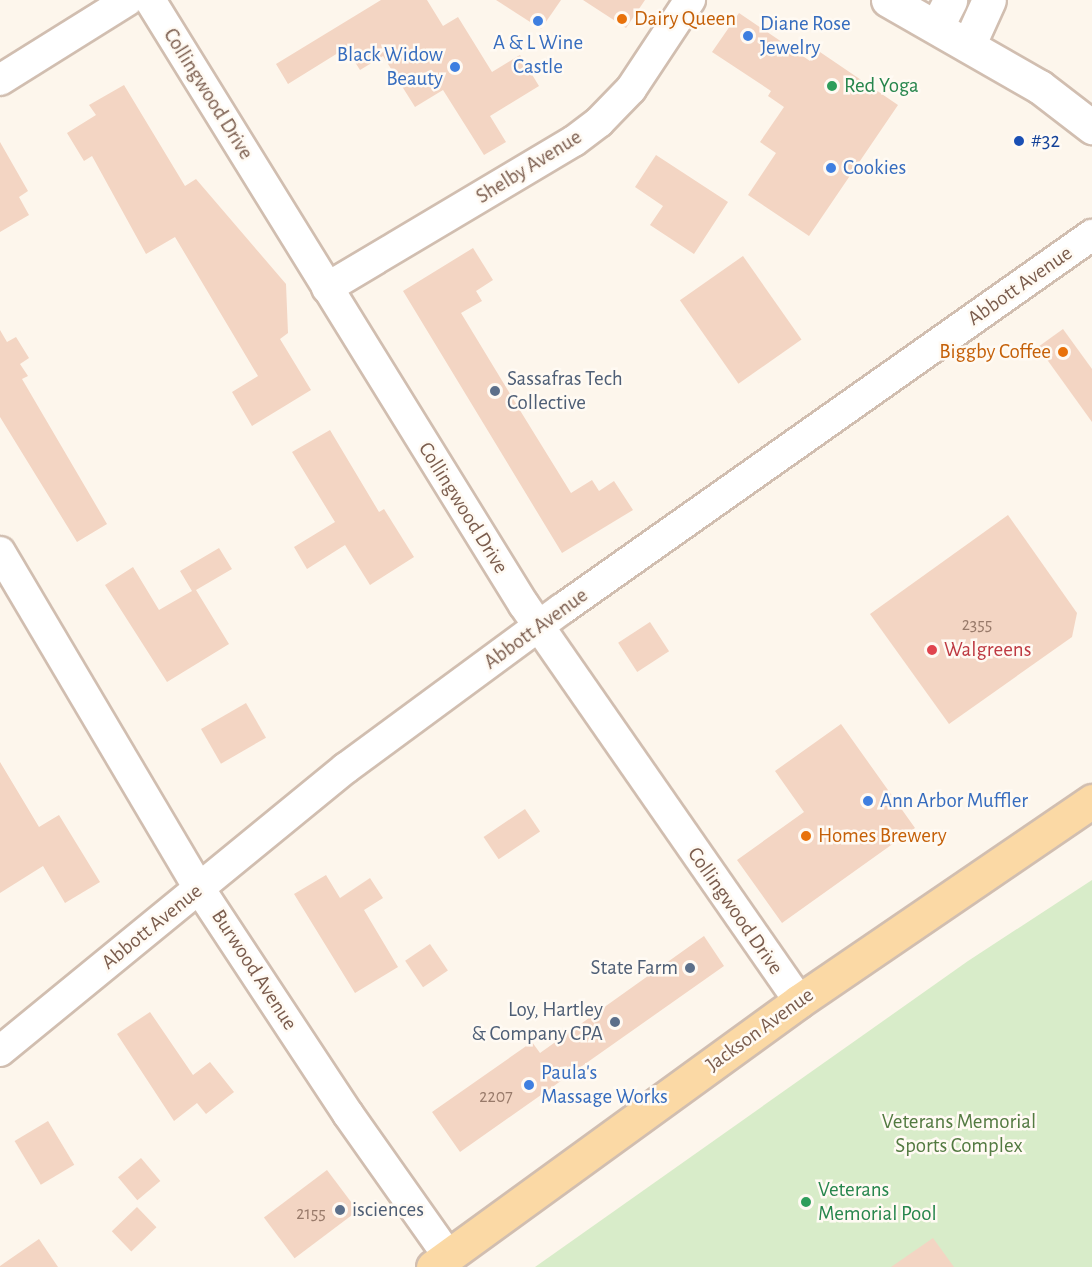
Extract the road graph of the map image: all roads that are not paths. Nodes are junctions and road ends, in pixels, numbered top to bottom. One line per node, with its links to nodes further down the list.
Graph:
1 (128, 0): 8 (street)
2 (150, 0): 11 (street, Collingwood Drive)
3 (690, 0): 11 (street, Shelby Avenue)
4 (888, 0): 6 (main road)
5 (989, 0): 7 (main road)
6 (944, 13): 7 (main road)
7 (969, 44): 9 (main road)
8 (0, 80)
9 (1092, 127)
10 (1092, 235): 14 (street, Abbott Avenue)
11 (327, 288): 14 (street, Collingwood Drive)
12 (0, 552): 13 (street, Burwood Avenue)
13 (9, 588): 16 (street, Burwood Avenue)
14 (538, 626): 16 (street, Abbott Avenue); 17 (street, Collingwood Drive)
15 (1092, 801): 17 (main road, Jackson Avenue)
16 (199, 888): 18 (street, Abbott Avenue); 19 (street, Burwood Avenue)
17 (799, 1001): 19 (main road, Jackson Avenue)
18 (0, 1051)
19 (440, 1261)

